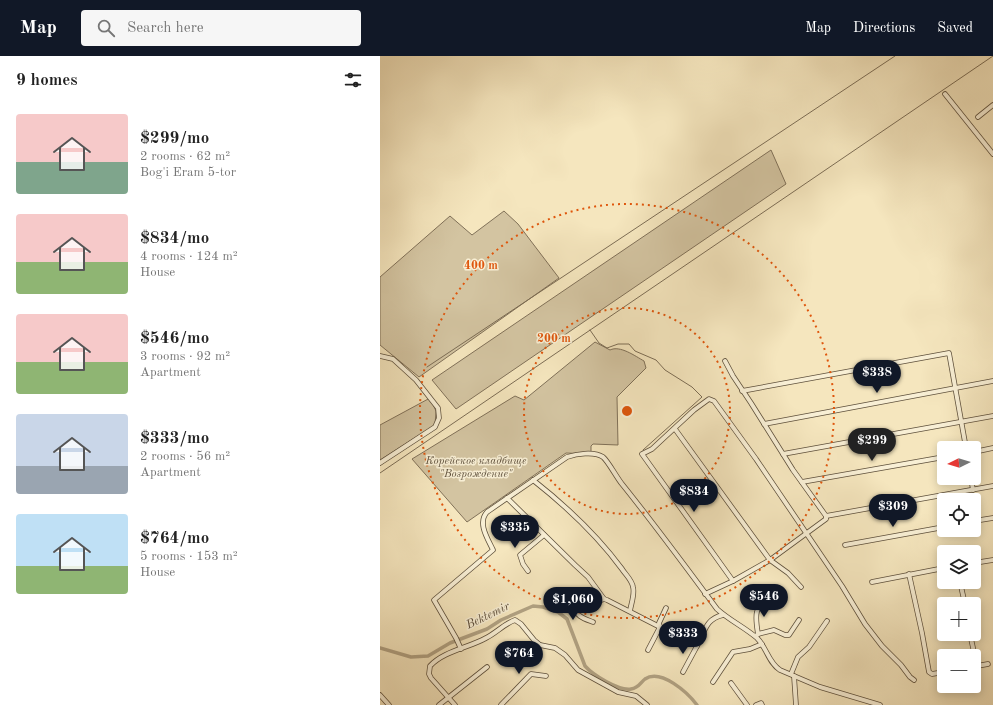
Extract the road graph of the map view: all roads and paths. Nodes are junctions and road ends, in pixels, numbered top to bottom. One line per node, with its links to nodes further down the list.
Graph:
1 (945, 94): 4 (street)
2 (993, 104): 3 (street)
3 (978, 117)
4 (993, 154)
5 (380, 356): 19 (street)
6 (726, 361): 9 (street)
7 (993, 381): 8 (street)
8 (956, 388): 9 (street); 11 (street); 12 (street)
9 (742, 390): 12 (street)
10 (993, 416): 11 (street)
11 (962, 422): 14 (street); 17 (street)
12 (764, 424): 17 (street)
13 (675, 429): 30 (street); 33 (street); 39 (street)
14 (965, 441)
15 (993, 448): 16 (street)
16 (981, 451)
17 (783, 454): 21 (street)
18 (937, 458): 21 (street)
19 (380, 463)
20 (533, 480): 25 (street); 43 (street); 48 (street)
21 (802, 482): 26 (street)
22 (972, 485): 24 (street)
23 (993, 486): 24 (street)
24 (973, 490): 26 (street)
25 (507, 498): 31 (street); 58 (street)
26 (826, 516): 30 (street)
27 (993, 518): 28 (street)
28 (981, 521)
29 (937, 528): 32 (street)
30 (806, 533): 33 (street); 68 (street)
31 (544, 535): 37 (street); 45 (street)
32 (845, 545)
33 (770, 560): 39 (street); 41 (street)
34 (993, 560): 35 (street)
35 (981, 562)
36 (937, 569): 38 (street)
37 (528, 571)
38 (909, 574): 40 (street); 65 (street)
39 (732, 581): 43 (street)
40 (872, 582)
41 (801, 587)
42 (770, 593): 54 (street)
43 (705, 594): 49 (street)
44 (567, 599): 46 (street)
45 (604, 599): 46 (street); 48 (street)
46 (576, 606): 52 (street)
47 (666, 608): 53 (street)
48 (630, 611): 53 (street)
49 (723, 615): 54 (street); 57 (street)
50 (798, 620): 54 (street)
51 (827, 621): 66 (street)
52 (593, 622)
53 (660, 627): 57 (street); 59 (street)
54 (757, 636): 55 (street)
55 (762, 644): 66 (street); 69 (street)
56 (540, 645): 58 (street); 60 (street); 77 (street)
57 (697, 646): 64 (street)
58 (461, 649): 72 (street)
59 (648, 650)
60 (516, 655)
61 (988, 664): 62 (street)
62 (981, 666)
63 (487, 667): 72 (street)
64 (683, 672)
65 (937, 673)
66 (792, 675): 81 (street); 82 (street)
67 (546, 676): 76 (street)
68 (914, 680)
69 (713, 682)
70 (731, 683): 78 (street)
71 (380, 695): 73 (street)
72 (448, 696): 74 (street); 75 (street)
73 (389, 705)
74 (439, 705)
75 (456, 705)
76 (501, 705)
77 (647, 705)
78 (747, 705)
79 (756, 705): 80 (street)
80 (762, 705)
81 (796, 705)
82 (880, 705)

